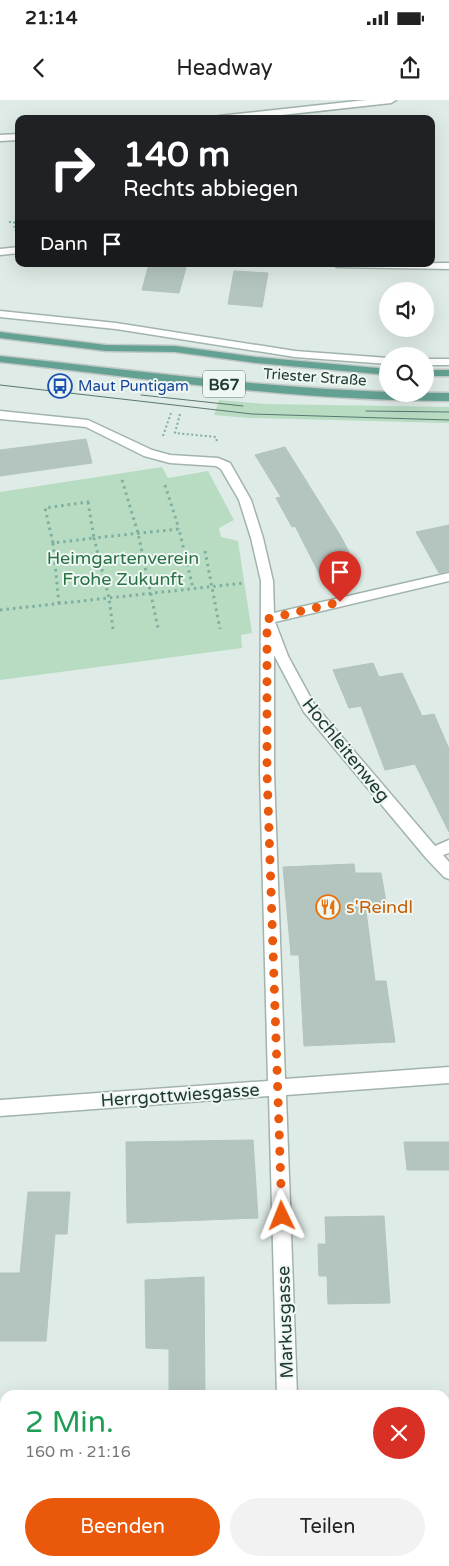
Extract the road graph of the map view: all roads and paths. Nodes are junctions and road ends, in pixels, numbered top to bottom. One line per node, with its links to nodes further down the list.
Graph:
1 (298, 100): 3 (street)
2 (391, 100): 3 (street)
3 (304, 110): 4 (street)
4 (257, 115)
5 (15, 137): 6 (street)
6 (0, 138)
7 (15, 250): 8 (street)
8 (0, 252)
9 (435, 266): 10 (street)
10 (449, 266)
11 (0, 314): 14 (street, Triester Straße)
12 (0, 335): 17 (main road, Triester Straße / B67)
13 (0, 359): 20 (main road, Triester Straße / B67)
14 (379, 360)
15 (434, 362): 16 (street)
16 (449, 362)
17 (379, 371)
18 (434, 372): 19 (main road)
19 (449, 373)
20 (449, 397)
21 (180, 414): 23 (path)
22 (0, 415): 32 (street, Hochleitenweg)
23 (218, 448)
24 (122, 480): 27 (path)
25 (165, 485): 26 (path)
26 (179, 529): 27 (path); 34 (path)
27 (138, 533): 28 (path); 35 (path)
28 (94, 538): 29 (path); 29 (path); 36 (path)
29 (53, 543): 37 (path)
30 (205, 551): 33 (path)
31 (449, 577): 39 (street)
32 (267, 581): 33 (path); 39 (street, Hochleitenweg)
33 (212, 586): 34 (path); 42 (path)
34 (193, 588): 35 (path)
35 (150, 593): 36 (path); 40 (path)
36 (108, 598): 37 (path); 41 (path)
37 (59, 604): 38 (path)
38 (0, 610)
39 (267, 619): 44 (street, Hochleitenweg); 47 (street, Markusgasse)
40 (158, 628)
41 (113, 629)
42 (220, 629)
43 (449, 846): 44 (street)
44 (431, 854): 45 (street, Hochleitenweg)
45 (449, 873)
46 (449, 1075): 47 (street, Herrgottwiesgasse)
47 (278, 1087): 48 (street, Herrgottwiesgasse); 49 (street, Markusgasse)
48 (0, 1108)
49 (287, 1390)

